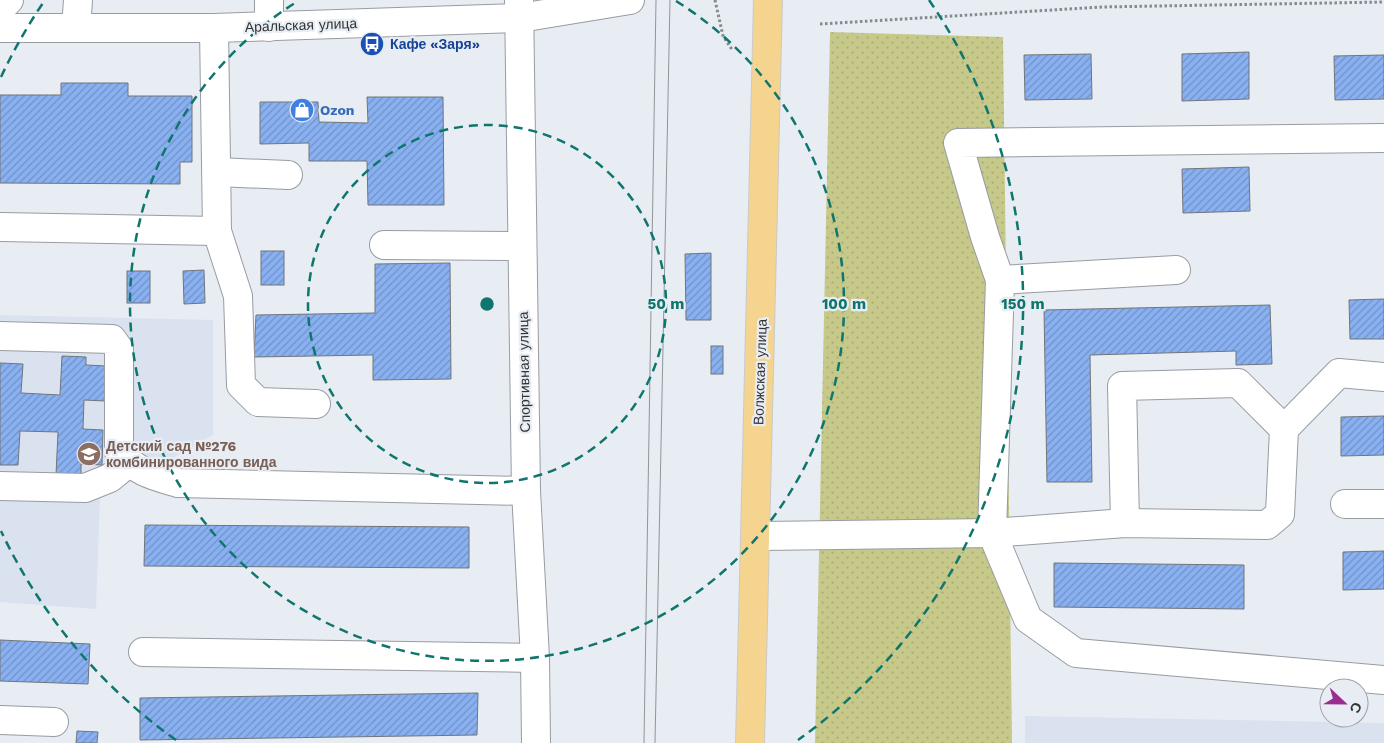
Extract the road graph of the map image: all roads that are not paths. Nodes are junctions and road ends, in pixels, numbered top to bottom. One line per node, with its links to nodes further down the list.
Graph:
1 (9, 0): 6 (street)
2 (78, 0): 10 (street)
3 (269, 0): 8 (street)
4 (630, 0): 7 (street, Аральская улица)
5 (768, 0): 32 (main road, Волжская улица)
6 (0, 9)
7 (520, 9): 8 (street, Аральская улица); 18 (street, Спортивная улица)
8 (269, 27): 11 (street, Аральская улица)
9 (0, 28): 10 (street, Аральская улица)
10 (76, 28): 11 (street, Аральская улица)
11 (214, 28): 13 (street)
12 (1384, 138): 20 (street)
13 (217, 172): 14 (street); 16 (street)
14 (288, 175)
15 (0, 226): 16 (street)
16 (216, 231): 23 (street)
17 (384, 245): 18 (street)
18 (522, 246): 27 (street, Спортивная улица)
19 (1176, 270): 20 (street)
20 (1000, 280): 31 (street)
21 (0, 336): 25 (street)
22 (1384, 377): 24 (street)
23 (316, 404)
24 (1284, 429): 30 (street); 30 (street)
25 (128, 463): 26 (street); 27 (street)
26 (0, 486)
27 (526, 490): 34 (street, Спортивная улица)
28 (1345, 504): 29 (street)
29 (1384, 504)
30 (1124, 523): 31 (street)
31 (992, 533): 32 (street); 35 (street)
32 (756, 536): 39 (main road, Волжская улица)
33 (143, 652): 34 (street)
34 (535, 658): 38 (street, Спортивная улица)
35 (1384, 680)
36 (0, 720): 37 (street)
37 (54, 722)
38 (536, 743)
39 (750, 743)

